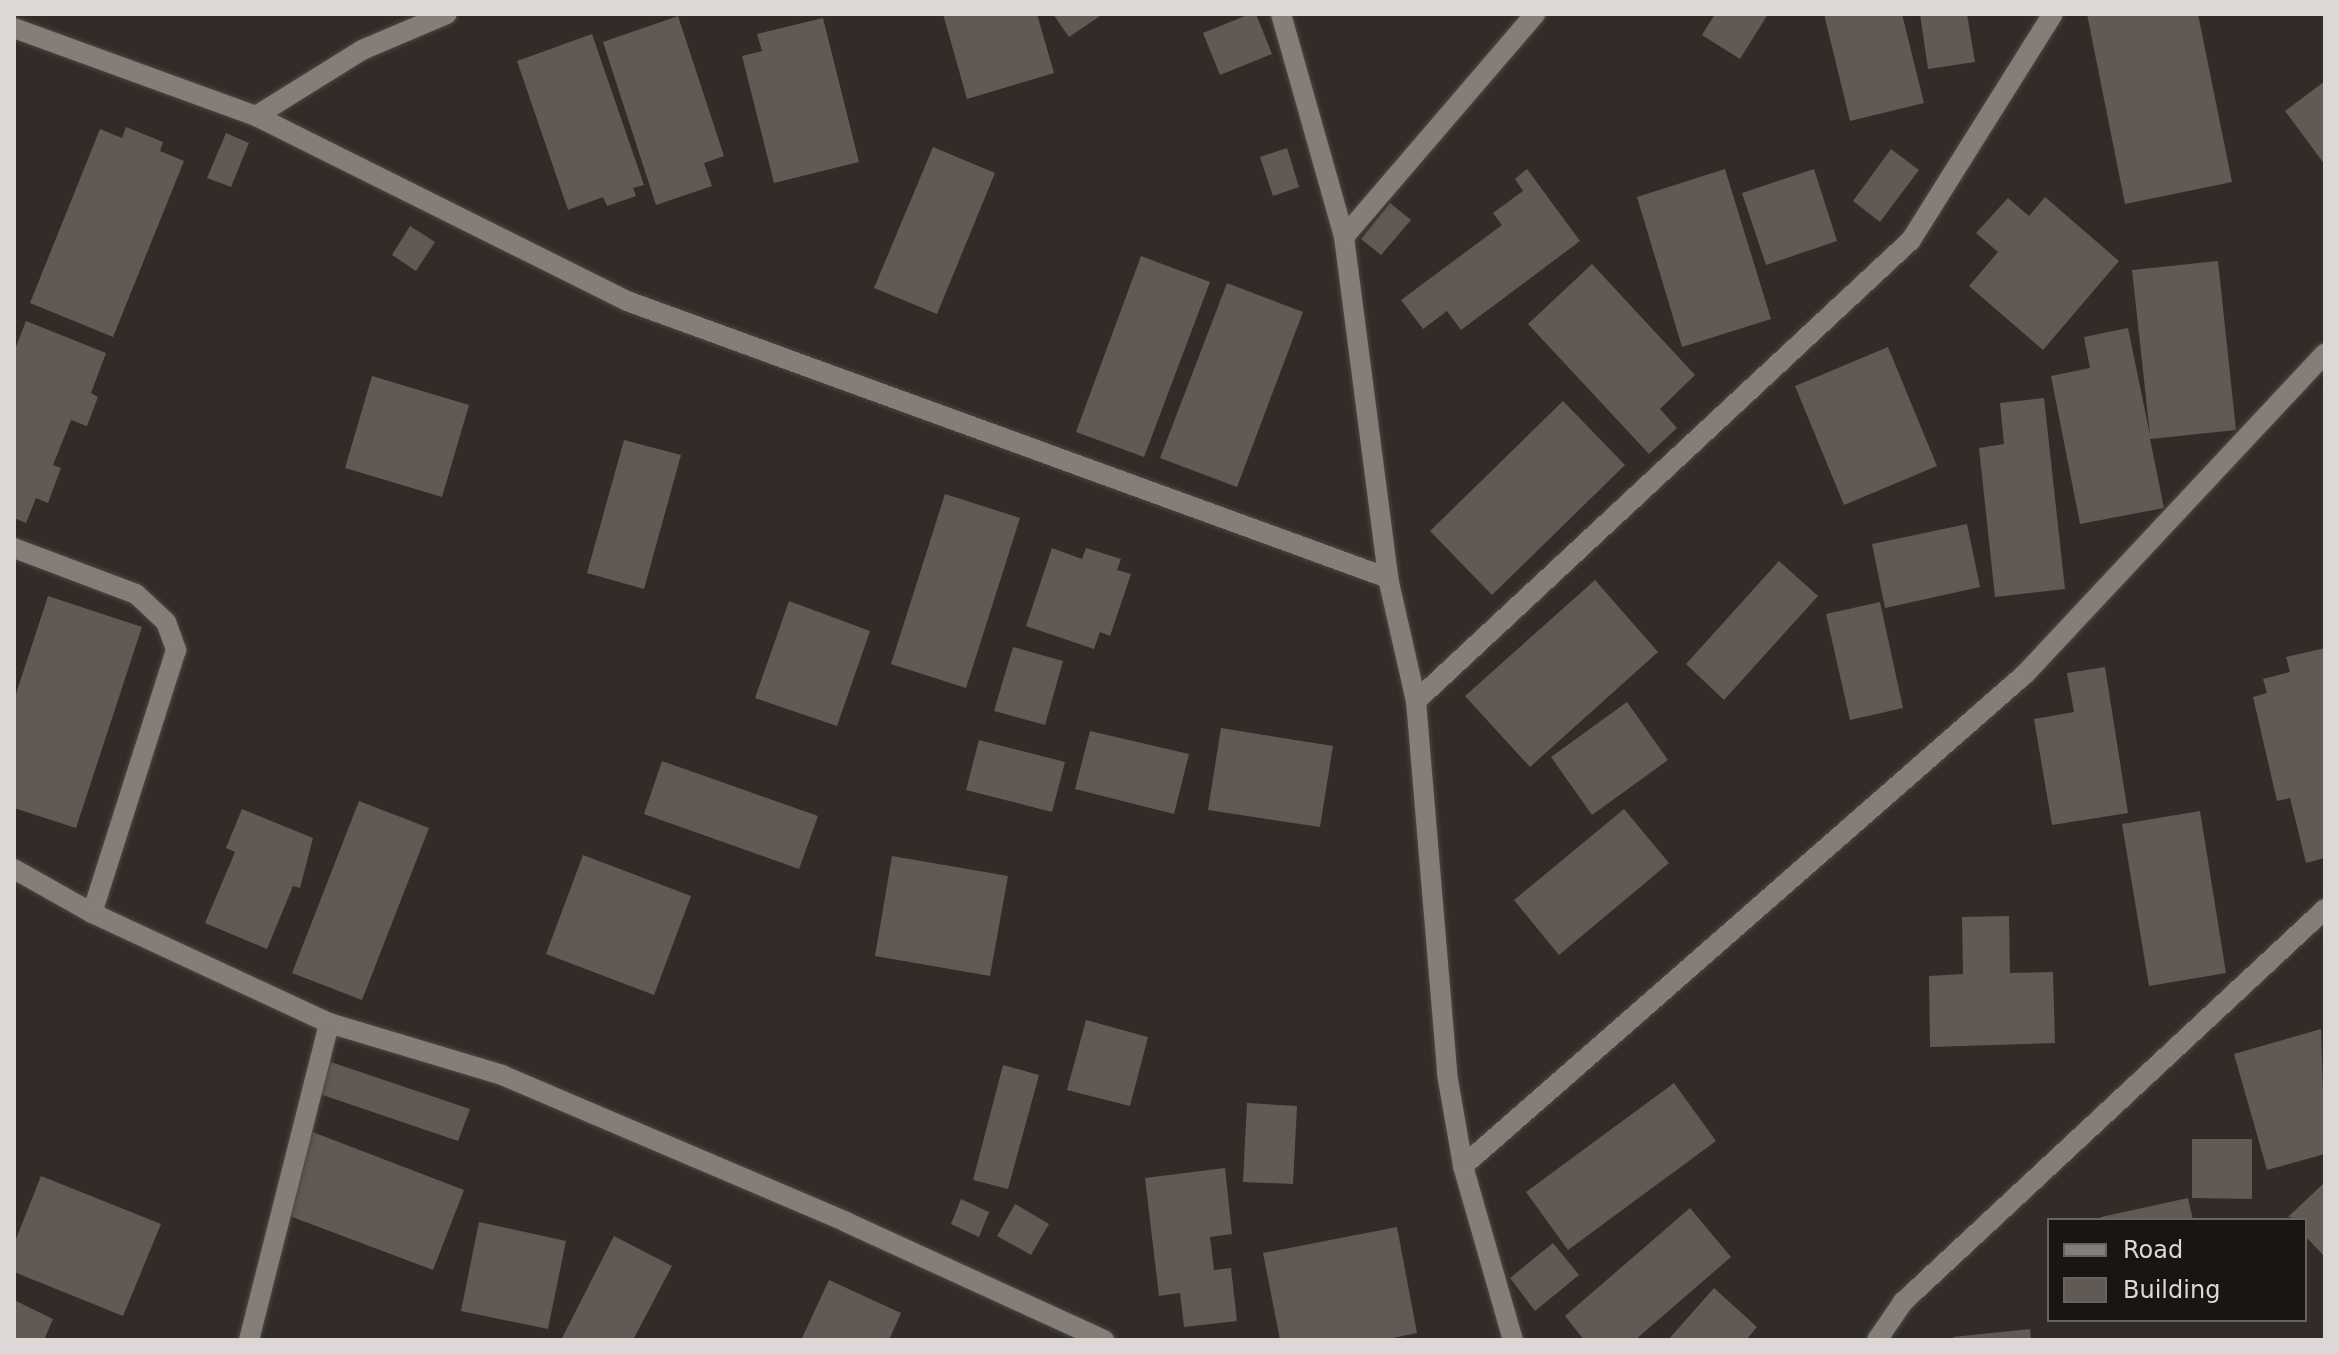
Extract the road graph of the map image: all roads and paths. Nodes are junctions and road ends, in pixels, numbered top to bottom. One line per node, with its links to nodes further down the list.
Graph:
1 (447, 14): 6 (street)
2 (1281, 14): 7 (street)
3 (1535, 14): 7 (street)
4 (2053, 14): 11 (street)
5 (14, 28): 6 (street)
6 (256, 116): 10 (street)
7 (1344, 237): 10 (street)
8 (2325, 353): 16 (street)
9 (14, 548): 14 (street)
10 (1388, 578): 11 (street)
11 (1416, 701): 16 (street)
12 (14, 869): 14 (street)
13 (2325, 909): 20 (street)
14 (92, 913): 15 (street)
15 (329, 1023): 17 (street); 18 (street)
16 (1463, 1166): 19 (street)
17 (249, 1340)
18 (1104, 1340)
19 (1513, 1340)
20 (1877, 1340)

